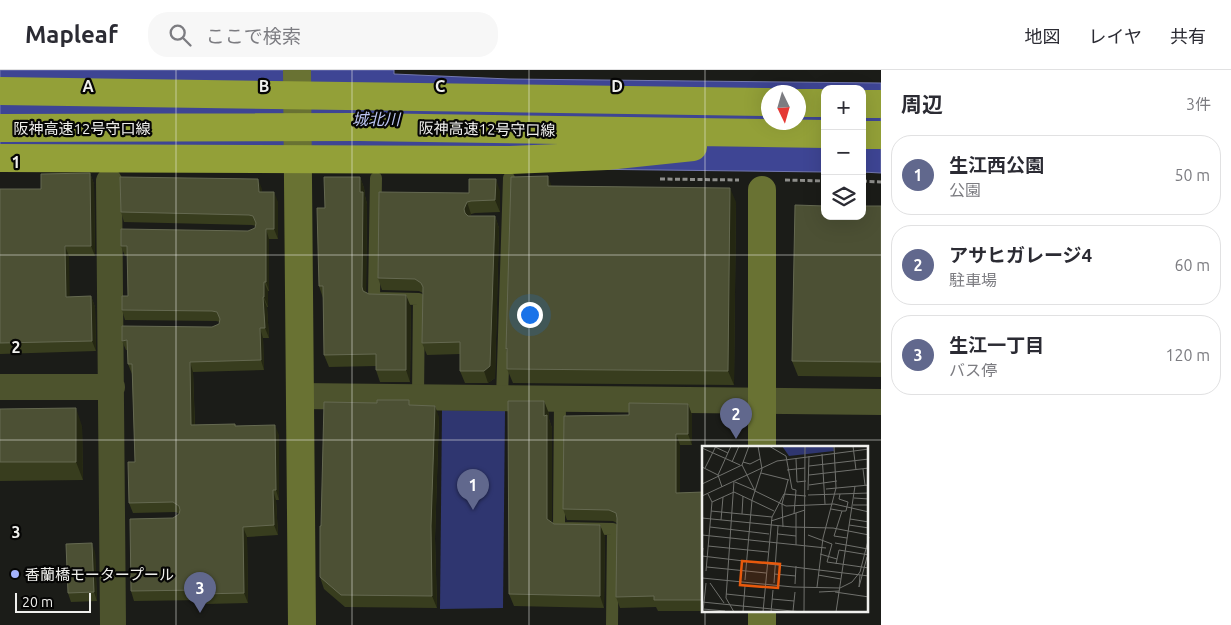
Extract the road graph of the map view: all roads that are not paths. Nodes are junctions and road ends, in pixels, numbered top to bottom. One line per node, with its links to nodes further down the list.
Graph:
1 (297, 70): 22 (street)
2 (0, 91): 3 (highway, 阪神高速12号守口線)
3 (761, 102)
4 (806, 103): 5 (highway)
5 (821, 103)
6 (866, 104): 7 (highway)
7 (881, 104)
8 (0, 128): 9 (highway, 阪神高速12号守口線)
9 (821, 134)
10 (821, 134): 13 (highway)
11 (866, 135): 12 (highway)
12 (881, 135)
13 (0, 158)
14 (376, 178): 23 (lane)
15 (509, 178): 18 (lane)
16 (109, 181): 21 (street)
17 (762, 190): 26 (street)
18 (508, 220): 19 (lane); 24 (lane)
19 (492, 221)
20 (0, 387): 21 (street)
21 (112, 387): 30 (street)
22 (300, 396): 23 (street); 31 (street)
23 (418, 397): 24 (street)
24 (502, 398): 25 (street)
25 (560, 400): 26 (street); 32 (lane)
26 (763, 402): 27 (street); 28 (street)
27 (881, 402)
28 (762, 446)
29 (762, 612): 33 (street)
30 (113, 625)
31 (302, 625)
32 (612, 625)
33 (762, 625)

